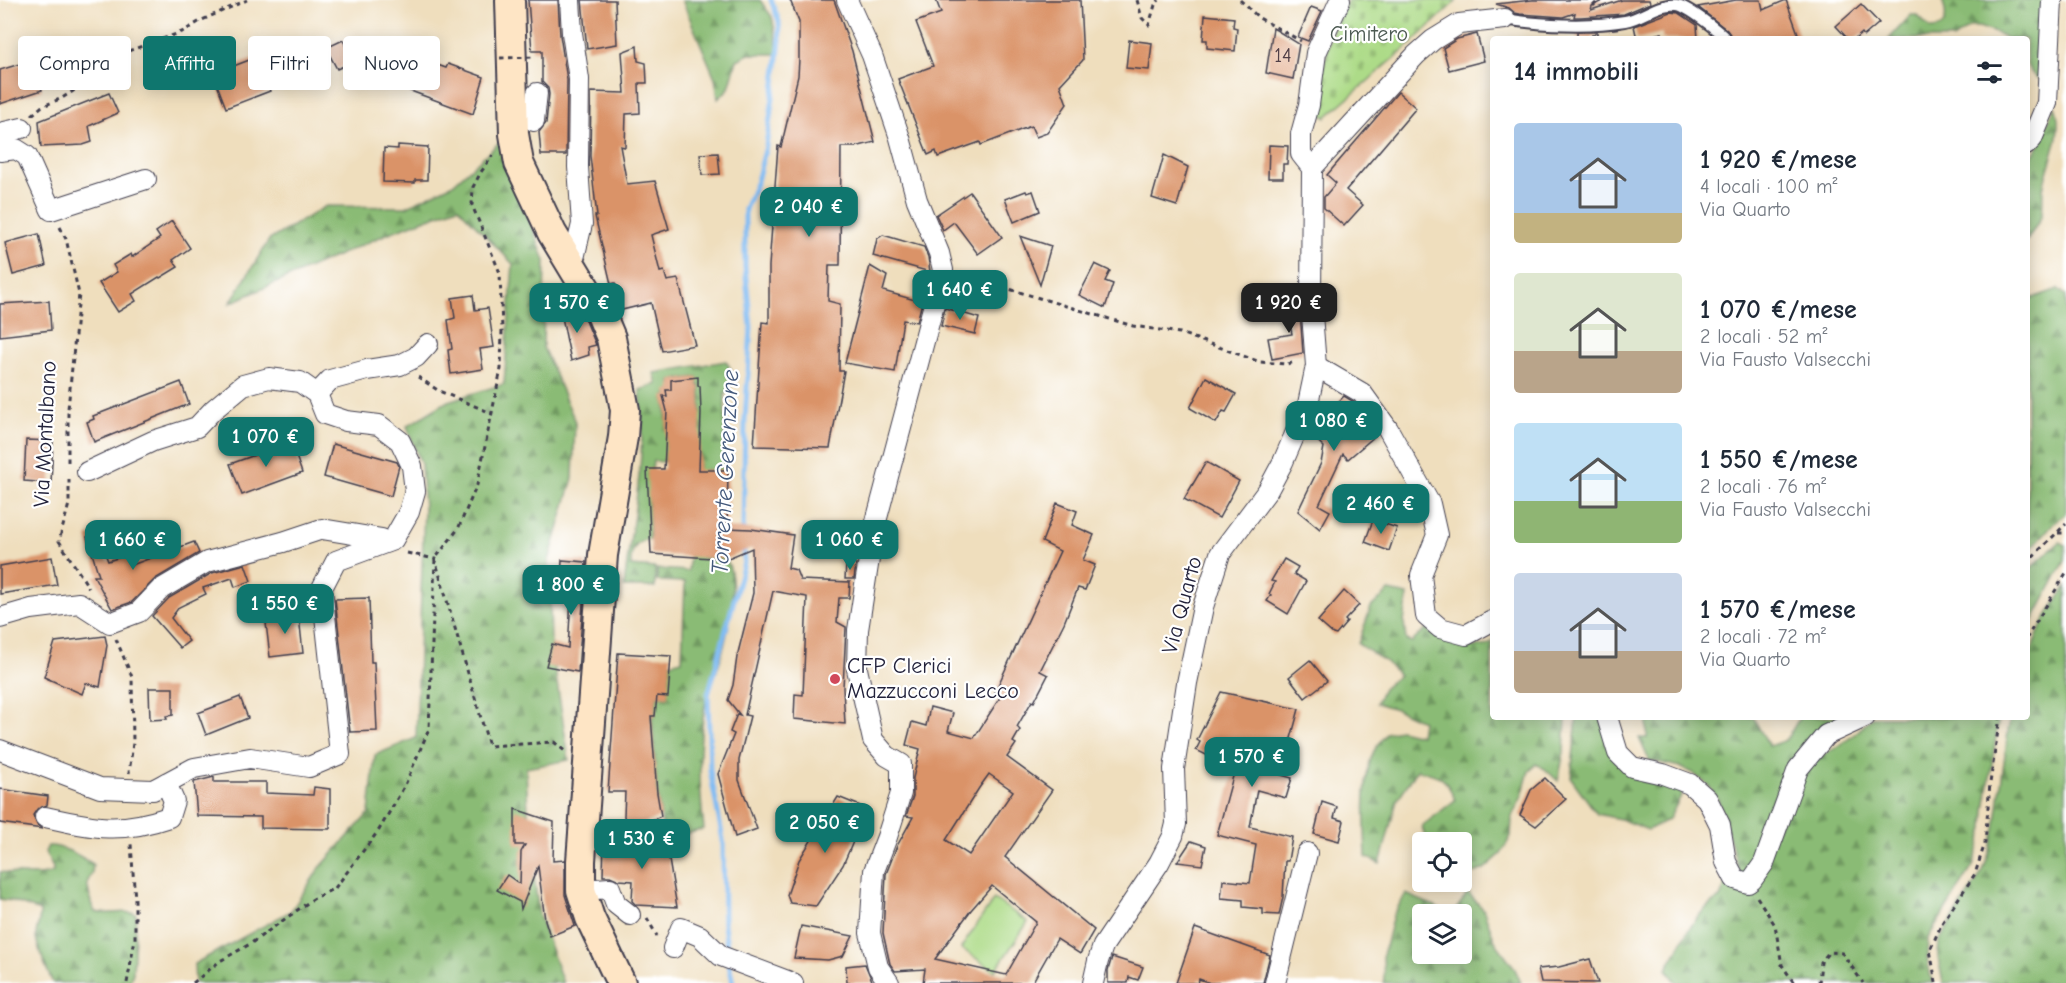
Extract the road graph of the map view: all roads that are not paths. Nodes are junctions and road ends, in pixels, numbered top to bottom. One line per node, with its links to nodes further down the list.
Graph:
1 (510, 0): 16 (main road)
2 (570, 0): 16 (street)
3 (847, 0): 35 (street)
4 (1340, 0): 14 (street, Via Quarto)
5 (2052, 0): 12 (street)
6 (1505, 19): 7 (lane); 14 (street)
7 (1723, 36)
8 (537, 93): 9 (street)
9 (534, 122)
10 (22, 128): 11 (street)
11 (0, 133)
12 (2030, 141)
13 (0, 151): 15 (street)
14 (1312, 168): 18 (street, Via Quarto)
15 (146, 179)
16 (572, 267): 30 (main road)
17 (428, 344): 19 (street)
18 (1316, 356): 23 (street); 36 (street, Via Quarto)
19 (317, 394): 20 (street); 21 (street)
20 (87, 472)
21 (381, 544): 22 (street); 27 (street)
22 (0, 618)
23 (1490, 622)
24 (1608, 720): 25 (street)
25 (1858, 720)
26 (0, 750): 27 (street)
27 (166, 783): 28 (street)
28 (45, 817)
29 (1307, 853): 37 (street)
30 (581, 890): 31 (street); 33 (main road)
31 (630, 915)
32 (673, 948): 34 (street)
33 (621, 983)
34 (794, 983)
35 (889, 983)
36 (1093, 983)
37 (1275, 983)

